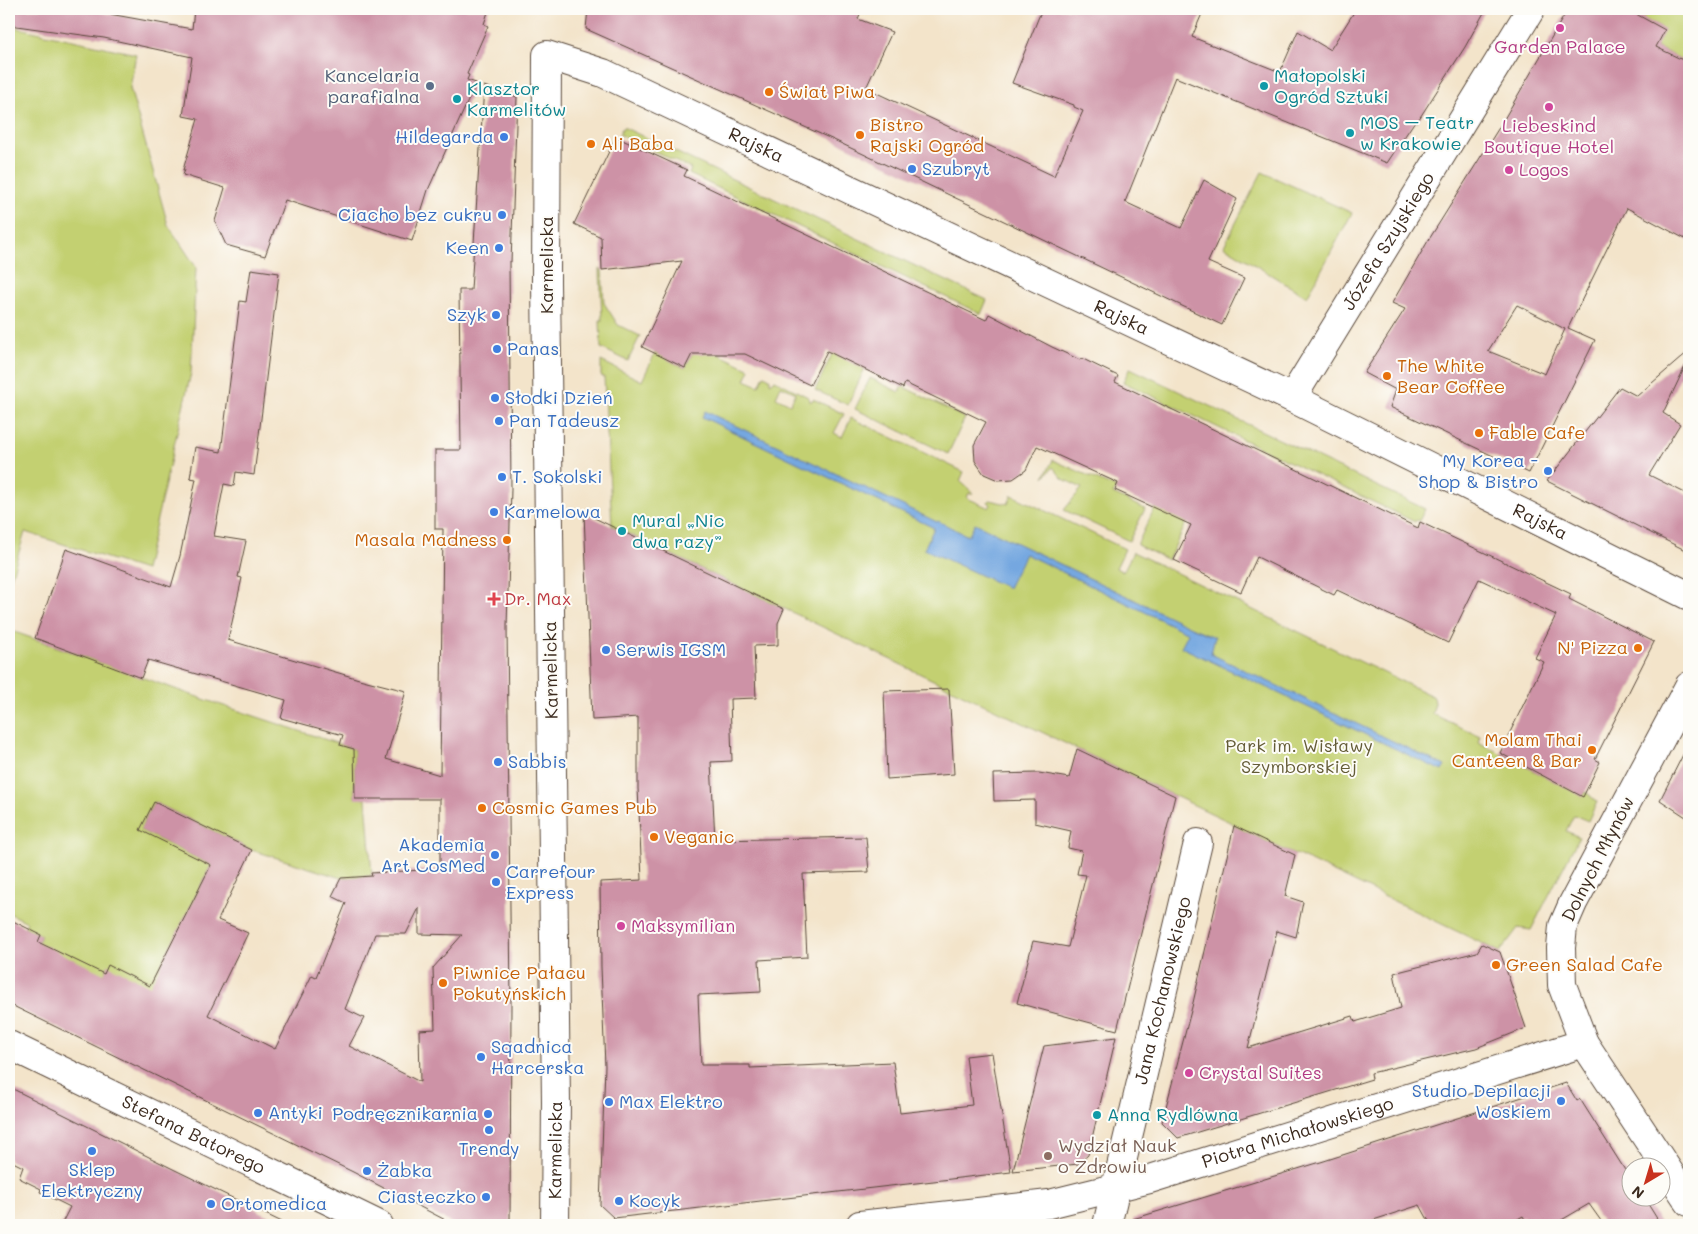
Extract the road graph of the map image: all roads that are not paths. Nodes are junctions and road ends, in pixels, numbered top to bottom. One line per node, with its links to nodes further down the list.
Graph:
1 (1530, 9): 3 (street, Józefa Szujskiego)
2 (547, 55): 3 (street, Rajska); 12 (street, Karmelicka)
3 (1292, 398): 4 (street, Rajska)
4 (1689, 596)
5 (1689, 686): 7 (street, Dolnych Młynów)
6 (1198, 842): 9 (street, Jana Kochanowskiego)
7 (1584, 1043): 9 (street, Piotra Michałowskiego); 10 (street, Dolnych Młynów)
8 (9, 1045): 11 (street, Stefana Batorego)
9 (1115, 1188): 13 (street, Piotra Michałowskiego); 14 (street, Jana Kochanowskiego)
10 (1689, 1202)
11 (379, 1225)
12 (555, 1225)
13 (860, 1225)
14 (1107, 1225)

